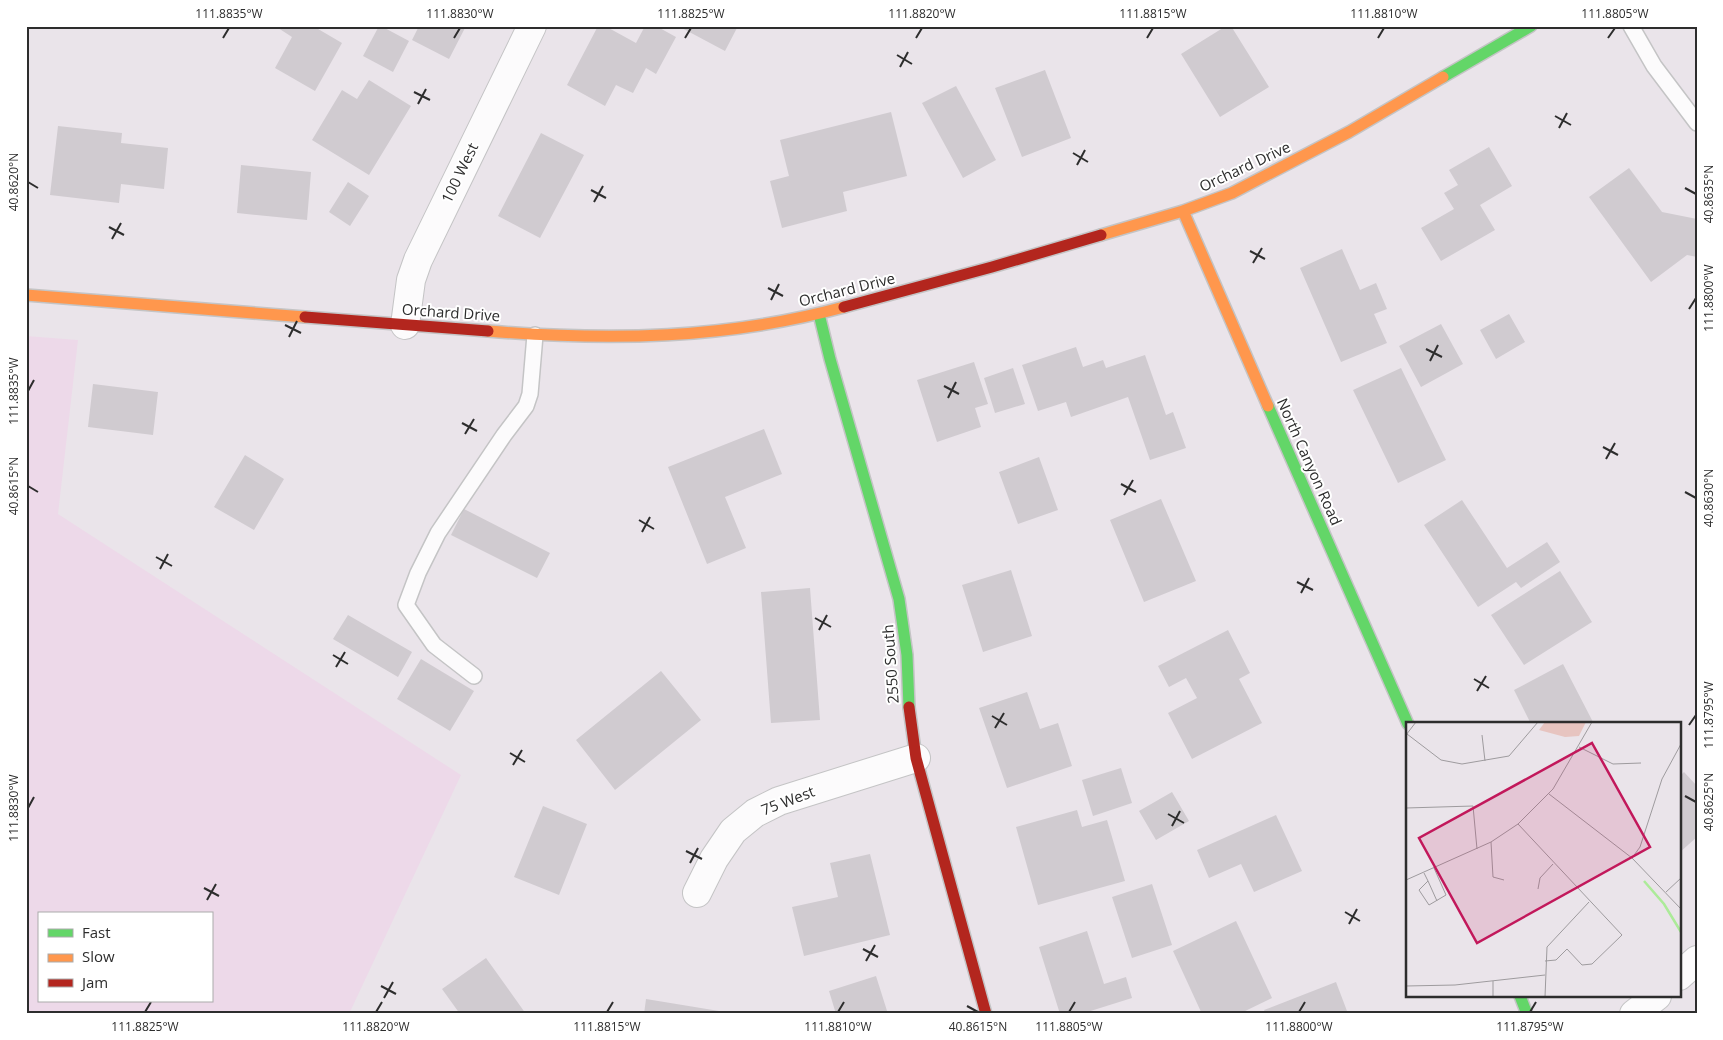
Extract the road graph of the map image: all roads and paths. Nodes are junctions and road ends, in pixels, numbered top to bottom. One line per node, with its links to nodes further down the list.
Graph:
1 (532, 26): 8 (street, 100 West)
2 (1531, 26): 5 (main road, Orchard Drive)
3 (1631, 26): 4 (lane)
4 (1697, 123)
5 (1182, 211): 7 (main road, Orchard Drive); 11 (main road, North Canyon Road)
6 (26, 295): 8 (main road, Orchard Drive)
7 (819, 314): 9 (main road, Orchard Drive); 12 (main road, 2550 South)
8 (405, 325): 9 (main road, Orchard Drive)
9 (535, 335): 10 (lane)
10 (474, 676)
11 (1407, 722)
12 (916, 758): 13 (street, 75 West); 18 (main road, 2550 South)
13 (697, 893)
14 (1697, 960): 15 (street)
15 (1680, 975)
16 (1521, 998): 19 (main road)
17 (1654, 998): 20 (street)
18 (986, 1014)
19 (1527, 1014)
20 (1634, 1014)

